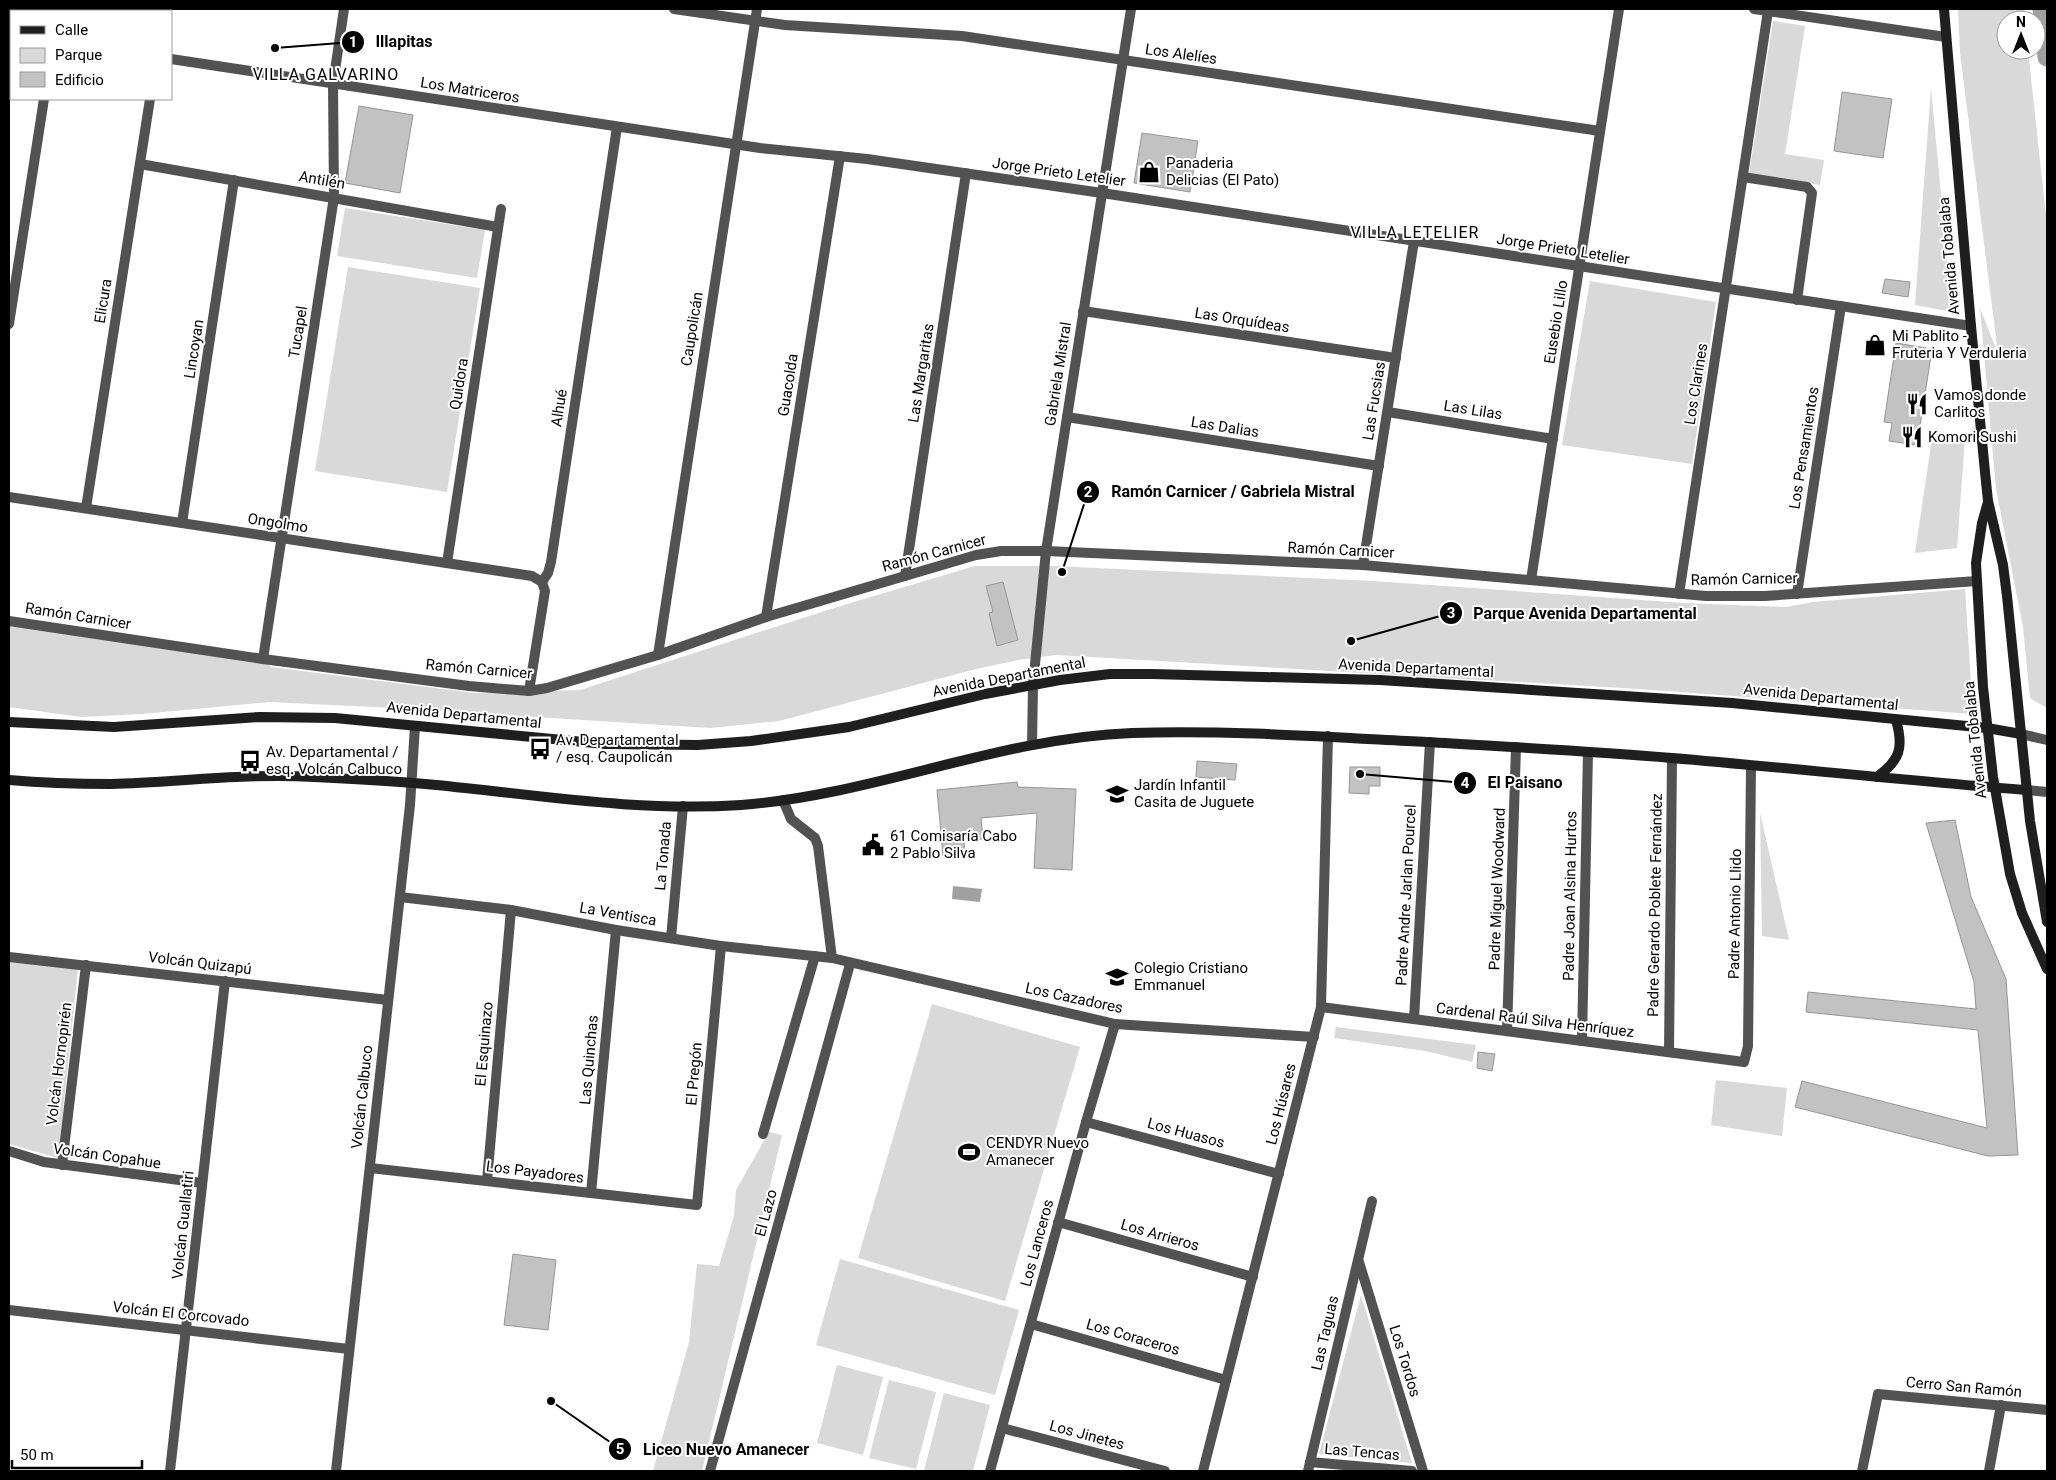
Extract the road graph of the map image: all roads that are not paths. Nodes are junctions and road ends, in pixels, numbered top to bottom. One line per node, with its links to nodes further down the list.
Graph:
1 (344, 9): 13 (street, Tucapel)
2 (674, 9): 9 (street, Los Alelíes)
3 (757, 9): 9 (street, Caupolicán)
4 (1131, 9): 12 (street, Gabriela Mistral)
5 (1619, 9): 17 (street, Eusebio Lillo)
6 (1754, 9): 8 (street)
7 (1944, 9): 10 (main road, Avenida Tobalaba)
8 (1768, 11): 10 (street); 22 (street, Los Clarines)
9 (755, 22): 12 (street, Los Alelíes); 18 (street, Caupolicán)
10 (1946, 37): 35 (main road, Avenida Tobalaba)
11 (172, 59): 13 (street, Los Matriceros)
12 (1123, 60): 17 (street, Los Alelíes); 24 (street, Gabriela Mistral)
13 (333, 84): 16 (street, Los Matriceros); 25 (street, Tucapel)
14 (44, 100): 34 (street)
15 (150, 100): 20 (street, Elicura)
16 (617, 127): 18 (street, Los Matriceros); 52 (street, Alhué)
17 (1600, 132): 29 (street, Eusebio Lillo)
18 (736, 145): 19 (street, Jorge Prieto Letelier); 57 (street, Caupolicán)
19 (840, 156): 21 (street, Jorge Prieto Letelier); 55 (street, Guacolda)
20 (140, 164): 23 (street, Antilén); 43 (street, Elicura)
21 (966, 173): 24 (street, Jorge Prieto Letelier); 49 (street, Las Margaritas)
22 (1743, 177): 30 (street, Los Clarines); 31 (street)
23 (234, 180): 25 (street, Antilén); 44 (street, Lincoyan)
24 (1102, 193): 28 (street, Jorge Prieto Letelier); 33 (street, Gabriela Mistral)
25 (334, 197): 27 (street, Antilén); 45 (street, Tucapel)
26 (501, 209): 27 (street, Quidora)
27 (498, 226): 47 (street, Quidora)
28 (1414, 241): 29 (street, Jorge Prieto Letelier); 36 (street, Las Fucsias)
29 (1580, 266): 30 (street, Jorge Prieto Letelier); 39 (street, Eusebio Lillo)
30 (1726, 289): 31 (street, Jorge Prieto Letelier); 53 (street, Los Clarines)
31 (1797, 300): 32 (street, Jorge Prieto Letelier)
32 (1841, 306): 35 (street, Jorge Prieto Letelier); 54 (street, Los Pensamientos)
33 (1083, 311): 36 (street, Las Orquídeas); 38 (street, Gabriela Mistral)
34 (9, 324)
35 (1970, 326): 42 (main road, Avenida Tobalaba)
36 (1396, 358): 37 (street, Las Fucsias)
37 (1388, 412): 39 (street, Las Lilas); 40 (street, Las Fucsias)
38 (1066, 417): 40 (street, Las Dalias); 46 (street, Gabriela Mistral)
39 (1553, 438): 50 (street, Eusebio Lillo)
40 (1379, 466): 48 (street, Las Fucsias)
41 (9, 497): 43 (street, Ongolmo)
42 (1988, 501): 51 (main road, Avenida Tobalaba); 65 (main road, Avenida Tobalaba)
43 (86, 508): 44 (street, Ongolmo)
44 (182, 523): 45 (street, Ongolmo)
45 (282, 538): 47 (street, Ongolmo); 58 (street, Tucapel)
46 (1046, 550): 48 (street, Ramón Carnicer); 49 (street, Ramón Carnicer); 59 (street, Gabriela Mistral)
47 (447, 564): 52 (street, Ongolmo)
48 (1363, 566): 50 (street, Ramón Carnicer)
49 (905, 576): 55 (street, Ramón Carnicer)
50 (1531, 580): 53 (street, Ramón Carnicer)
51 (1976, 581): 54 (street, Ramón Carnicer); 64 (main road, Avenida Tobalaba)
52 (542, 582): 60 (street, Alhué)
53 (1679, 594): 54 (street, Ramón Carnicer)
54 (1797, 594)
55 (766, 618): 57 (street, Ramón Carnicer)
56 (9, 621): 58 (street, Ramón Carnicer)
57 (658, 654): 60 (street, Ramón Carnicer)
58 (263, 659): 60 (street, Ramón Carnicer)
59 (1033, 685): 61 (main road, Avenida Departamental); 63 (main road, Avenida Departamental); 69 (street, Gabriela Mistral)
60 (529, 691)
61 (1896, 720): 64 (main road, Avenida Departamental); 74 (main road)
62 (9, 722): 63 (main road, Avenida Departamental)
63 (415, 726): 76 (street, Volcán Calbuco)
64 (1987, 728): 65 (main road, Avenida Departamental); 77 (main road, Avenida Tobalaba)
65 (2021, 734): 67 (street, Avenida Departamental); 78 (main road, Avenida Tobalaba)
66 (1328, 736): 68 (main road); 69 (main road); 96 (street, Los Húsares)
67 (2047, 740)
68 (1430, 742): 70 (main road); 97 (street, Padre Andre Jarlan Pourcel)
69 (1032, 745): 80 (main road)
70 (1516, 747): 71 (main road); 99 (street, Padre Miguel Woodward)
71 (1588, 752): 72 (main road); 101 (street, Padre Joan Alsina Hurtos)
72 (1672, 758): 73 (main road); 102 (street, Padre Gerardo Poblete Fernández)
73 (1751, 767): 74 (main road); 103 (street, Padre Antonio Llido)
74 (1877, 778): 77 (main road)
75 (9, 780): 76 (main road)
76 (411, 784): 81 (main road); 82 (street, Volcán Calbuco)
77 (1994, 787): 78 (main road); 93 (main road, Avenida Tobalaba)
78 (2027, 790): 79 (street); 84 (main road, Avenida Tobalaba)
79 (2047, 792)
80 (783, 800): 81 (main road); 90 (street)
81 (683, 806): 86 (street, La Tonada)
82 (400, 897): 83 (street, La Ventisca); 95 (street, Volcán Calbuco)
83 (511, 910): 85 (street, La Ventisca); 110 (street, El Esquinazo)
84 (2047, 922)
85 (616, 930): 86 (street, La Ventisca); 112 (street, Las Quinchas)
86 (671, 938): 87 (street, La Ventisca)
87 (721, 946): 89 (street, La Ventisca); 114 (street, El Pregón)
88 (9, 956): 92 (street, Volcán Quizapú)
89 (815, 956): 90 (street, La Ventisca); 105 (street)
90 (832, 958): 91 (street, Los Cazadores)
91 (850, 964): 98 (street, Los Cazadores); 129 (street, El Lazo)
92 (86, 965): 94 (street, Volcán Quizapú); 107 (street, Volcán Hornopirén)
93 (2047, 970)
94 (225, 981): 95 (street, Volcán Quizapú); 111 (street, Volcán Guallatiri)
95 (388, 1000): 108 (street, Volcán Calbuco)
96 (1321, 1007): 97 (street, Cardenal Raúl Silva Henríquez); 100 (street, Los Húsares)
97 (1414, 1019): 99 (street, Cardenal Raúl Silva Henríquez)
98 (1115, 1024): 100 (street, Los Cazadores); 104 (street, Los Lanceros)
99 (1507, 1031): 101 (street, Cardenal Raúl Silva Henríquez)
100 (1314, 1037): 109 (street, Los Húsares)
101 (1582, 1041): 102 (street, Cardenal Raúl Silva Henríquez)
102 (1669, 1052): 103 (street, Cardenal Raúl Silva Henríquez)
103 (1744, 1062)
104 (1086, 1122): 109 (street, Los Huasos); 115 (street, Los Lanceros)
105 (763, 1134)
106 (9, 1151): 107 (street, Volcán Copahue)
107 (62, 1165): 111 (street, Volcán Copahue)
108 (370, 1168): 110 (street, Los Payadores); 121 (street, Volcán Calbuco)
109 (1278, 1174): 117 (street, Los Húsares)
110 (487, 1181): 112 (street, Los Payadores)
111 (202, 1183): 120 (street, Volcán Guallatiri)
112 (591, 1193): 114 (street, Los Payadores)
113 (1372, 1202): 116 (street, Las Taguas)
114 (697, 1206)
115 (1058, 1222): 117 (street, Los Arrieros); 119 (street, Los Lanceros)
116 (1358, 1260): 126 (street, Las Taguas); 134 (street, Los Tordos)
117 (1252, 1277): 122 (street, Los Húsares)
118 (9, 1310): 120 (street, Volcán El Corcovado)
119 (1031, 1324): 122 (street, Los Coraceros); 125 (street, Los Lanceros)
120 (186, 1330): 121 (street, Volcán El Corcovado); 127 (street, Volcán Guallatiri)
121 (350, 1349): 128 (street, Volcán Calbuco)
122 (1226, 1380): 132 (street, Los Húsares)
123 (2001, 1405): 124 (street, Cerro San Ramón); 135 (street, Cerro San Ramón); 136 (street)
124 (2047, 1410)
125 (1002, 1428): 130 (street, Los Lanceros); 131 (street, Los Jinetes)
126 (1309, 1466): 133 (street, Las Tencas)
127 (170, 1471)
128 (336, 1471)
129 (710, 1471)
130 (990, 1471)
131 (1165, 1471)
132 (1203, 1471)
133 (1412, 1471)
134 (1423, 1471)
135 (1862, 1471)
136 (1989, 1471)

